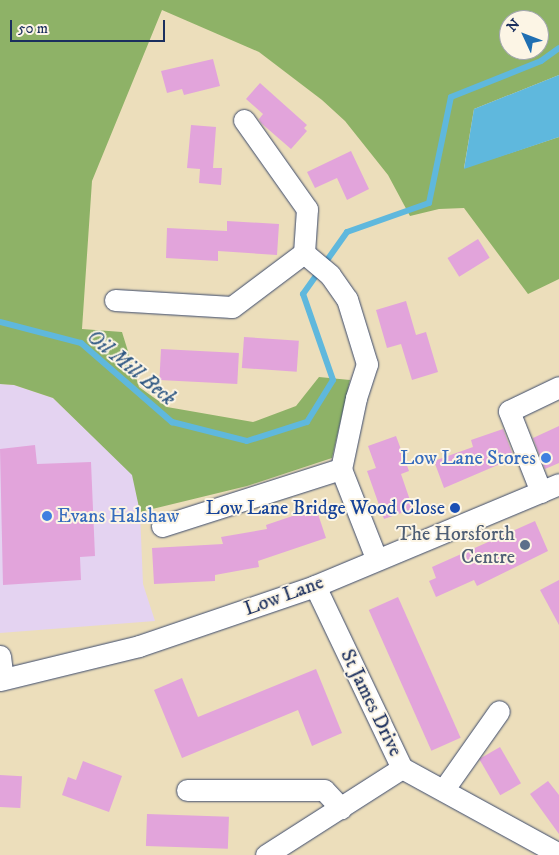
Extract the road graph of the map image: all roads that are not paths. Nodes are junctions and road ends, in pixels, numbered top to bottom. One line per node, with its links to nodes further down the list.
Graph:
1 (244, 120): 2 (street)
2 (304, 253): 3 (street); 5 (street)
3 (115, 300)
4 (559, 387): 6 (street)
5 (341, 469): 7 (street); 8 (street)
6 (553, 491): 8 (street, Low Lane)
7 (162, 526)
8 (376, 558): 9 (street, Low Lane)
9 (315, 586): 11 (street, Low Lane); 13 (street, St James Drive)
10 (0, 656): 11 (street)
11 (2, 679)
12 (499, 711): 14 (street)
13 (402, 768): 14 (street, St James Drive); 16 (street)
14 (444, 789): 17 (street, St James Drive)
15 (187, 790): 16 (street)
16 (340, 808): 18 (street)
17 (559, 854)
18 (266, 855)

